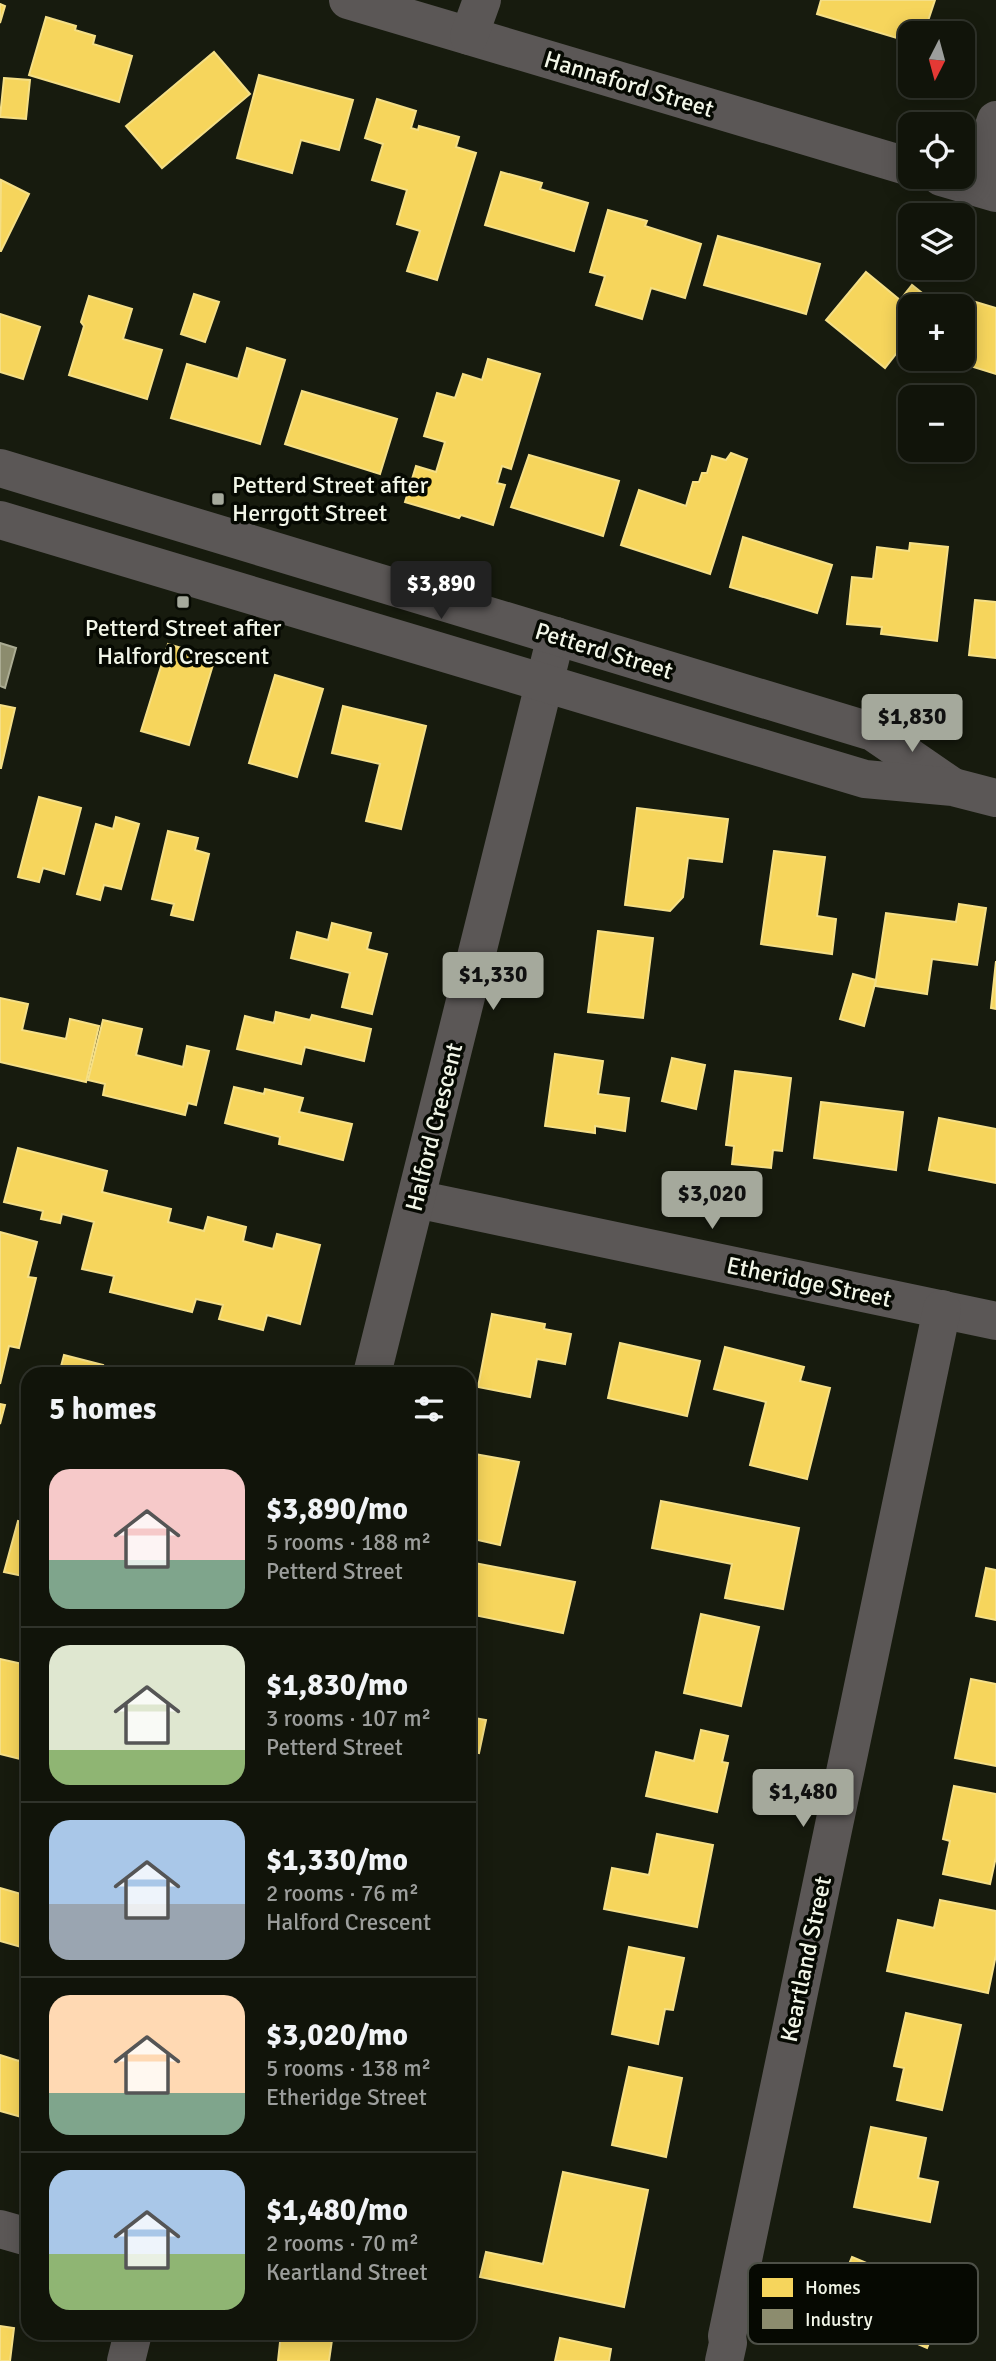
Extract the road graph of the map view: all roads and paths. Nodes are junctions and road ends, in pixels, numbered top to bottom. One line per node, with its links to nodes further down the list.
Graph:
1 (348, 0): 3 (street, Hannaford Street)
2 (482, 0): 3 (street)
3 (469, 36): 5 (street, Hannaford Street)
4 (996, 120): 6 (street)
5 (898, 163)
6 (975, 172)
7 (0, 468): 9 (street, Petterd Street)
8 (0, 520): 10 (street, Petterd Street)
9 (556, 636): 10 (street, Halford Crescent); 11 (street, Petterd Street)
10 (544, 683): 11 (street, Petterd Street); 13 (street, Halford Crescent)
11 (953, 787): 12 (street, Petterd Street)
12 (996, 798)
13 (416, 1199): 14 (street, Etheridge Street); 16 (street, Halford Crescent)
14 (942, 1309): 15 (street, Etheridge Street); 21 (street, Keartland Street)
15 (996, 1321)
16 (374, 1367)
17 (0, 2229): 18 (street)
18 (21, 2235)
19 (131, 2340): 20 (street)
20 (126, 2361)
21 (724, 2361)

